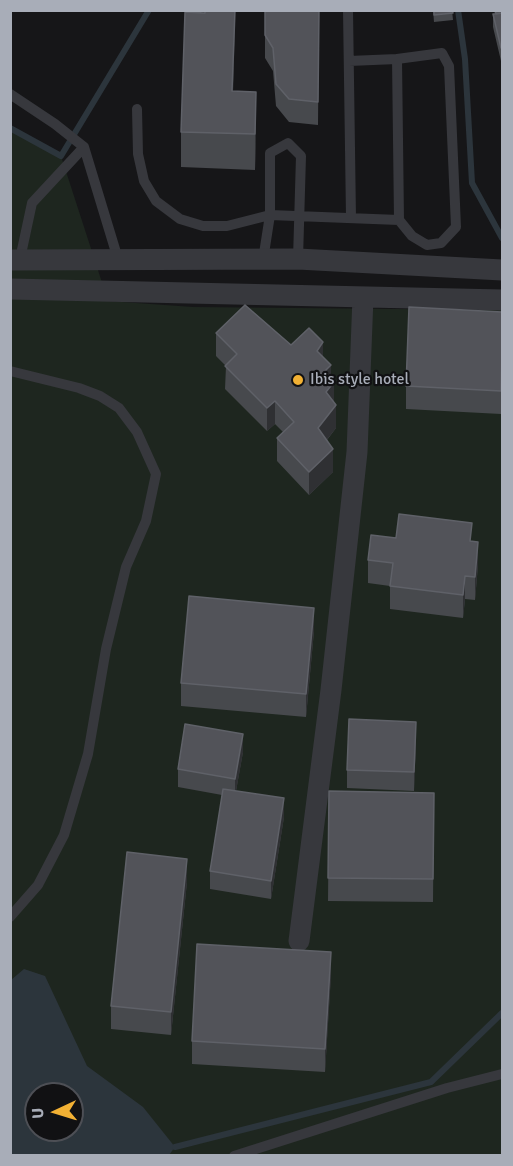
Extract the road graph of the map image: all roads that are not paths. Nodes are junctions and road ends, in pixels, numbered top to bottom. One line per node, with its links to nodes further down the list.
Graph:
1 (348, 10): 3 (lane)
2 (396, 59): 3 (lane); 10 (lane); 10 (lane)
3 (349, 61): 9 (lane)
4 (10, 94): 6 (lane)
5 (137, 110): 7 (lane)
6 (80, 144): 11 (lane); 13 (lane)
7 (270, 215): 8 (lane); 8 (lane); 14 (lane)
8 (300, 217): 9 (lane); 12 (lane)
9 (351, 218): 10 (lane)
10 (399, 220)
11 (118, 259): 13 (street); 14 (street)
12 (298, 259): 14 (street); 15 (street)
13 (15, 260): 16 (street)
14 (262, 260): 17 (street)
15 (497, 270)
16 (15, 289): 17 (street)
17 (263, 293): 18 (street)
18 (363, 297): 19 (street); 22 (street)
19 (497, 300)
20 (10, 371): 21 (lane)
21 (10, 917)
22 (299, 941)
23 (502, 1074): 24 (lane)
24 (234, 1155)

